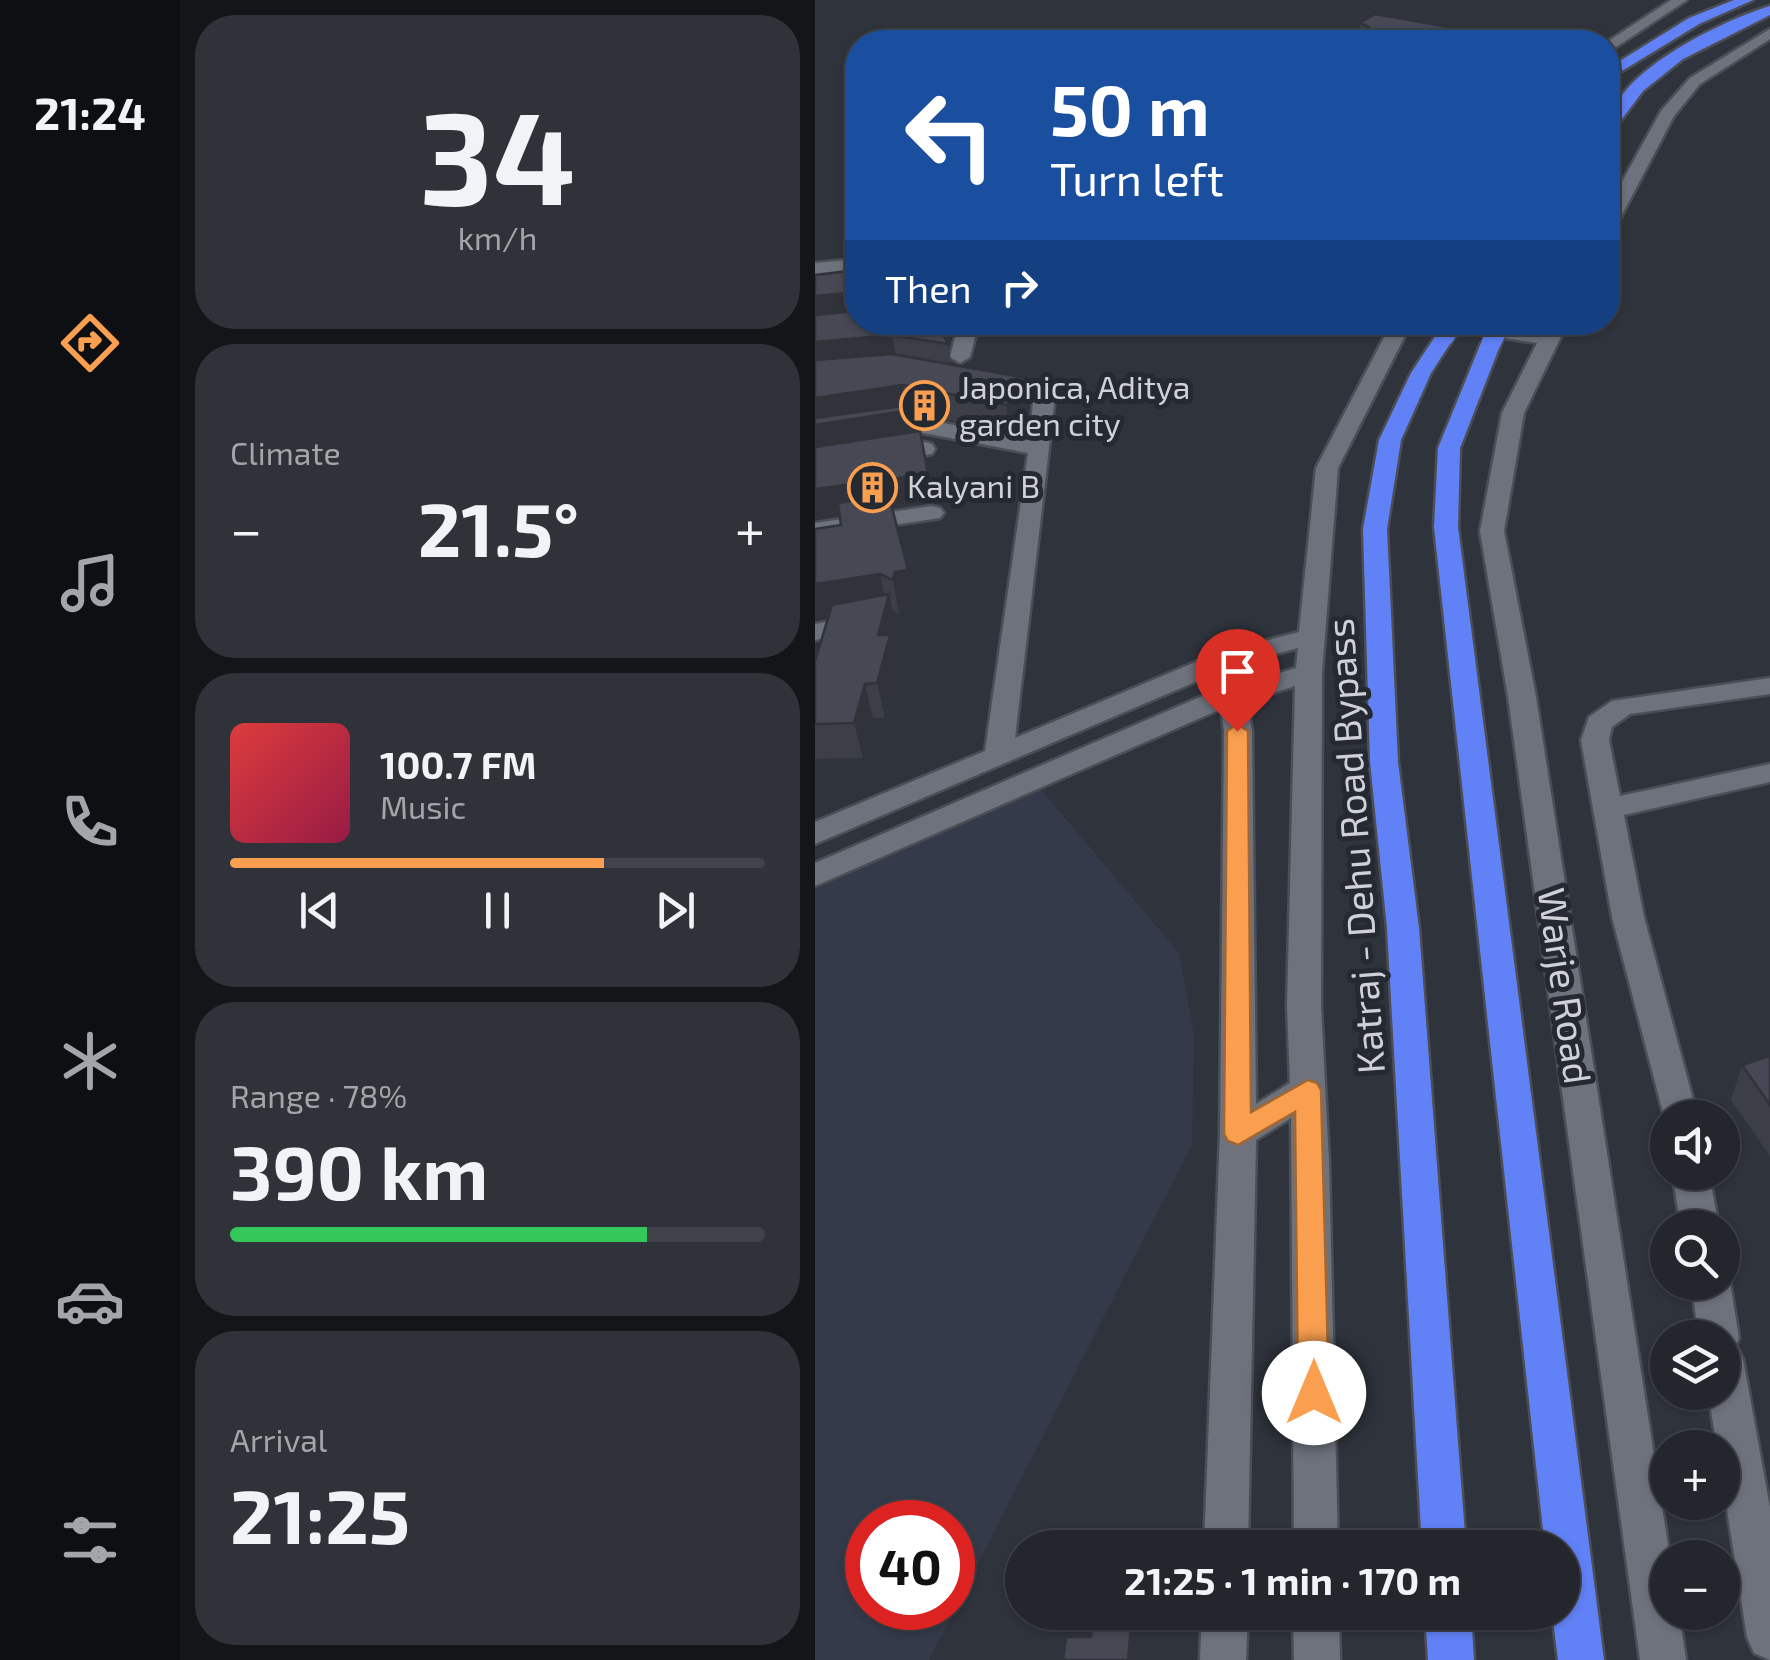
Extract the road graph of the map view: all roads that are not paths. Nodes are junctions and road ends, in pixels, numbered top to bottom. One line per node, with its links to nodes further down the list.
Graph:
1 (1680, 0): 5 (street)
2 (1747, 0): 6 (highway)
3 (1770, 10): 7 (highway)
4 (1770, 32): 8 (street)
5 (1620, 40)
6 (1620, 68)
7 (1620, 105)
8 (1620, 202)
9 (845, 266): 10 (street)
10 (815, 268)
11 (966, 335): 16 (street)
12 (1394, 335): 28 (street)
13 (1441, 335): 43 (highway, Katraj - Dehu Road Bypass)
14 (1496, 335): 51 (highway)
15 (1552, 335): 52 (street, Warje Road)
16 (960, 357)
17 (961, 382): 20 (street)
18 (815, 436): 20 (street)
19 (925, 449): 21 (street)
20 (1040, 449): 32 (street)
21 (815, 465)
22 (932, 513): 23 (street)
23 (815, 530)
24 (911, 535): 25 (street)
25 (815, 551)
26 (887, 619): 27 (street)
27 (815, 632)
28 (1315, 636): 29 (street); 32 (street)
29 (1309, 673): 31 (street); 37 (street)
30 (1770, 686): 34 (street)
31 (1233, 696): 36 (street); 39 (street)
32 (1001, 744): 35 (street)
33 (1770, 773): 34 (street)
34 (1609, 808): 38 (street)
35 (815, 834)
36 (815, 875)
37 (1308, 1090): 39 (street); 42 (street)
38 (1675, 1100)
39 (1238, 1134): 41 (street)
40 (1732, 1410): 47 (street)
41 (1227, 1530)
42 (1315, 1530)
43 (1443, 1530)
44 (1224, 1630): 48 (street)
45 (1316, 1630): 49 (street)
46 (1449, 1630): 50 (highway)
47 (1770, 1638)
48 (1223, 1660)
49 (1317, 1660)
50 (1451, 1660)
51 (1581, 1660)
52 (1663, 1660)

